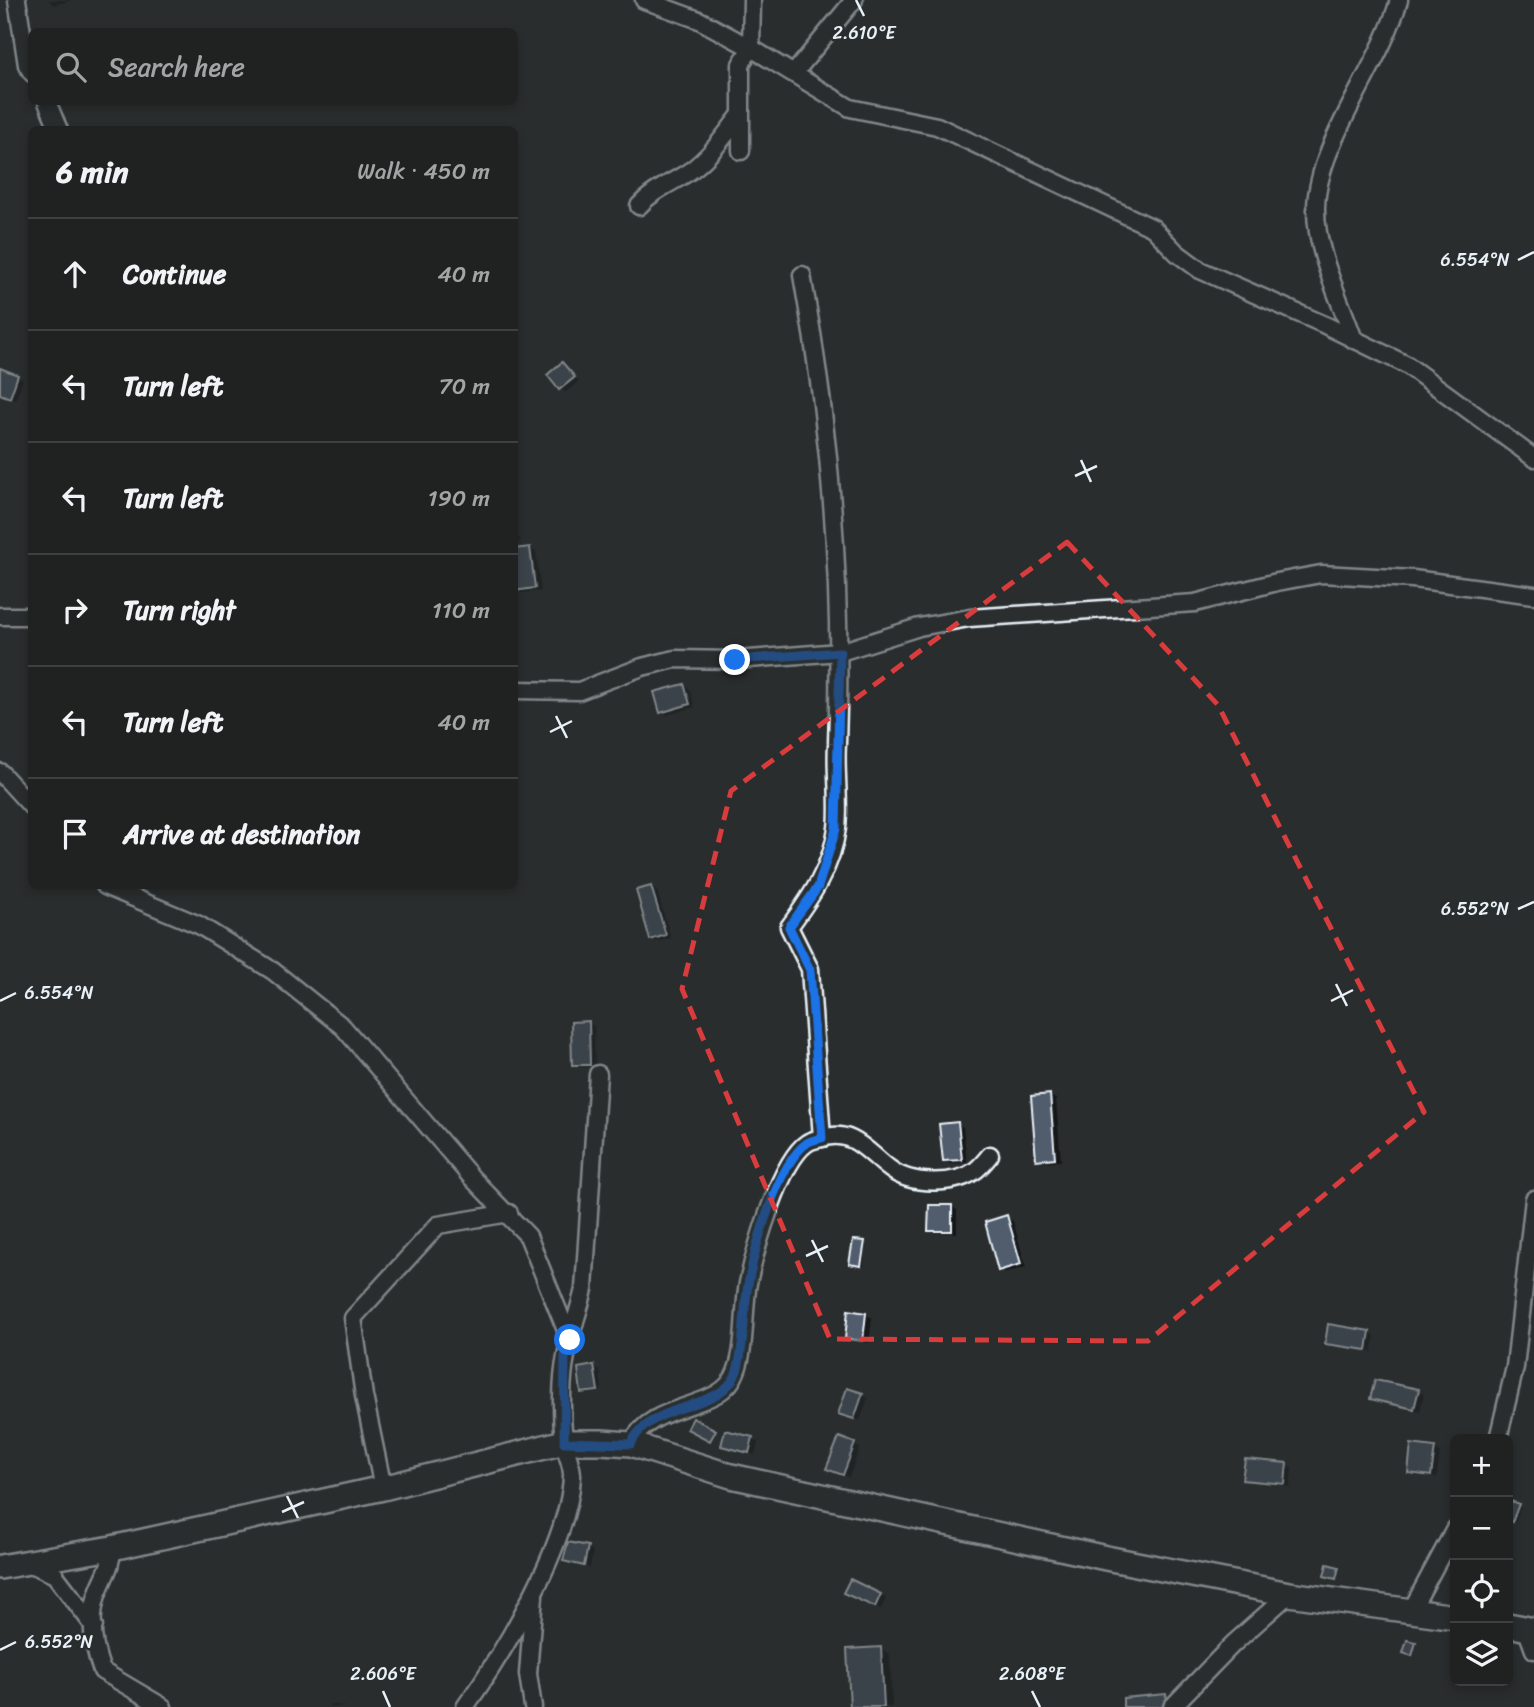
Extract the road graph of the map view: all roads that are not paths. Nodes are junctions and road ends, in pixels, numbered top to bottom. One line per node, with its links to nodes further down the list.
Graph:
1 (18, 0): 7 (street)
2 (644, 0): 6 (street)
3 (752, 0): 6 (street)
4 (854, 0): 8 (street)
5 (1399, 0): 15 (street)
6 (751, 48): 8 (street); 10 (street)
7 (28, 67)
8 (795, 72): 15 (street)
9 (48, 105): 11 (street)
10 (739, 117): 12 (street); 13 (street)
11 (57, 126)
12 (741, 151)
13 (639, 206)
14 (802, 275): 20 (street)
15 (1354, 340): 16 (street)
16 (1534, 458)
17 (1534, 595): 20 (street)
18 (0, 615): 19 (street)
19 (28, 615)
20 (840, 652): 21 (street); 26 (street)
21 (518, 690)
22 (0, 772): 23 (street)
23 (28, 803)
24 (112, 889): 29 (street)
25 (598, 1074): 30 (street)
26 (822, 1138): 27 (street); 33 (street)
27 (990, 1155)
28 (1534, 1199): 31 (street)
29 (509, 1213): 30 (street); 34 (street)
30 (570, 1340): 32 (street)
31 (1499, 1434)
32 (564, 1442): 33 (main road); 34 (main road); 39 (street)
33 (631, 1444): 40 (main road)
34 (383, 1488): 36 (main road)
35 (1450, 1538): 41 (street)
36 (112, 1548): 37 (main road); 43 (street)
37 (29, 1563): 38 (main road); 43 (street)
38 (0, 1567)
39 (535, 1590): 44 (street); 46 (street)
40 (1289, 1594): 41 (main road); 47 (street)
41 (1412, 1609): 42 (main road)
42 (1450, 1615)
43 (94, 1626): 45 (street)
44 (533, 1706)
45 (163, 1707)
46 (464, 1707)
47 (1172, 1707)

